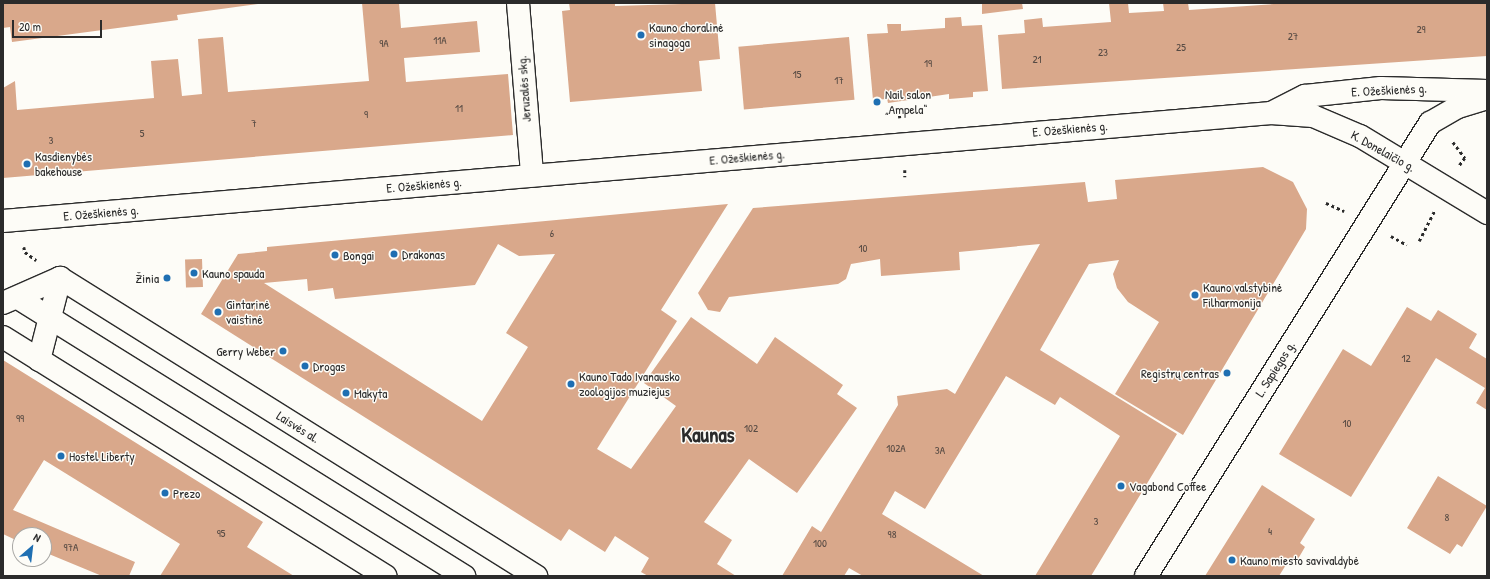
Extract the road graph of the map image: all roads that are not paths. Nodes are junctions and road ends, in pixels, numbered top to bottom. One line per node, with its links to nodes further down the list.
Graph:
1 (518, 3): 6 (street, Jeruzalės skg.)
2 (1487, 91): 4 (street, E. Ožeškienės g.)
3 (1487, 98): 5 (street)
4 (1271, 113): 5 (street, K. Donelaičio g.); 6 (street, E. Ožeškienės g.)
5 (1404, 162): 7 (street, K. Donelaičio g.); 17 (street, L. Sapiegos g.)
6 (532, 175): 8 (street, E. Ožeškienės g.)
7 (1487, 213)
8 (3, 221)
9 (60, 278): 10 (street); 11 (street); 16 (street, Laisvės al.)
10 (11, 300): 11 (street)
11 (49, 317): 13 (street); 15 (street)
12 (3, 337): 13 (street)
13 (39, 360): 14 (street)
14 (385, 576)
15 (464, 576)
16 (536, 576)
17 (1146, 576)

